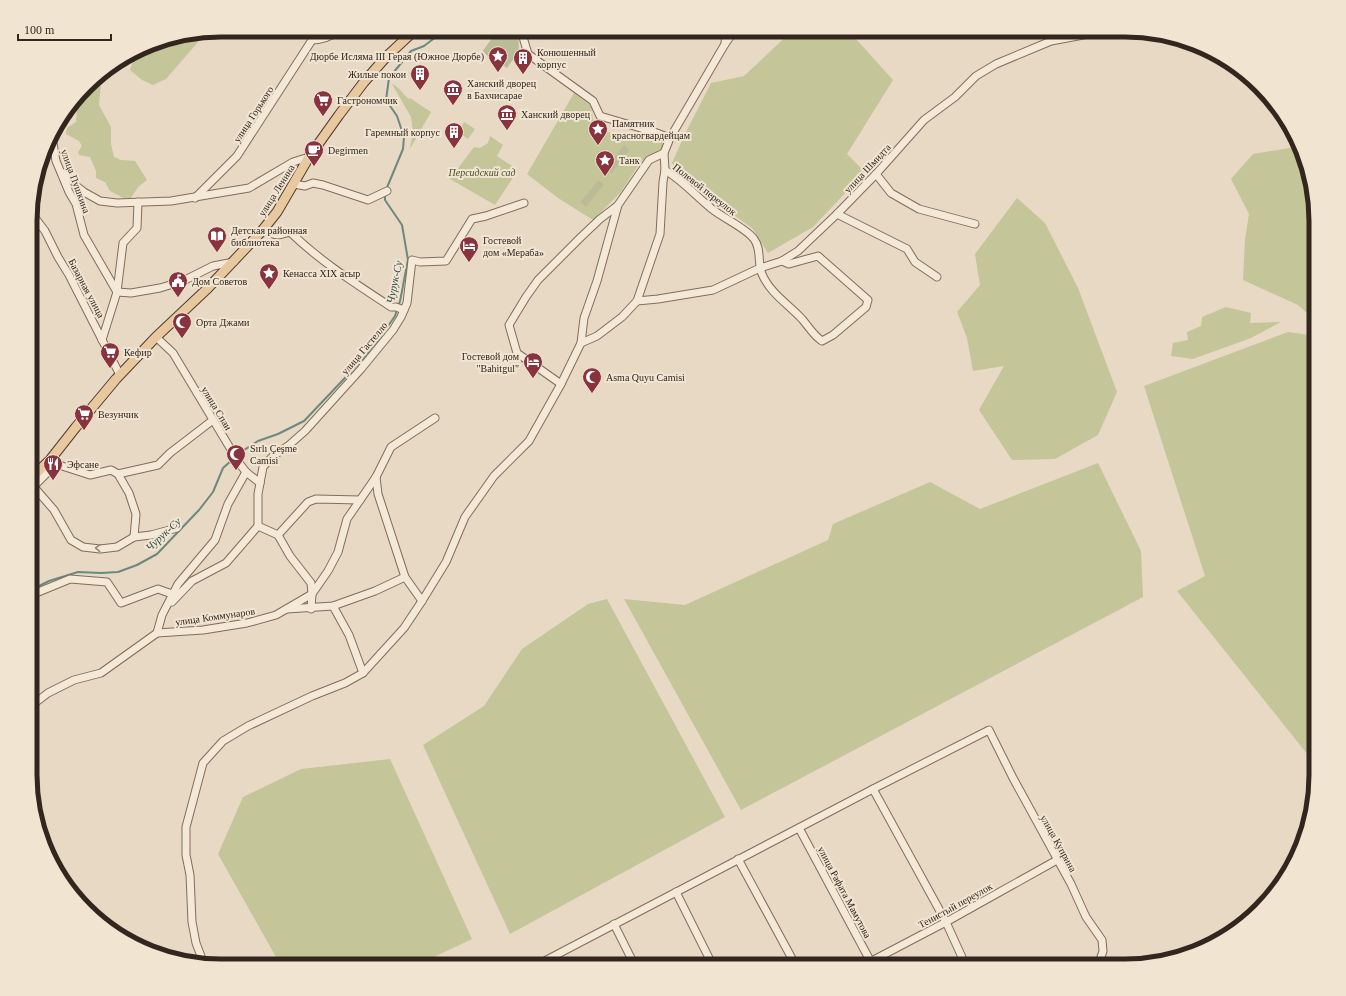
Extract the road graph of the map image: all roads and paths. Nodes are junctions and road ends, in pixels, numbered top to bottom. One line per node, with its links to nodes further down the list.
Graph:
1 (313, 37): 8 (street, улица Горького)
2 (328, 37): 8 (street)
3 (407, 37): 13 (main road, улица Ленина)
4 (523, 37): 10 (street)
5 (726, 37): 9 (street)
6 (730, 37): 9 (street)
7 (1072, 37): 16 (street, улица Шмидта)
8 (312, 40): 19 (street, улица Горького)
9 (725, 44): 10 (street)
10 (670, 138): 12 (street)
11 (53, 146): 14 (street, улица Пушкина)
12 (664, 153): 15 (street); 22 (street)
13 (309, 157): 17 (main road, улица Ленина); 19 (street)
14 (56, 161): 20 (street); 31 (street, улица Пушкина)
15 (665, 170): 29 (street, Полевой переулок); 32 (street)
16 (876, 174): 23 (street, улица Шмидта); 25 (street)
17 (294, 184): 18 (street); 26 (main road, улица Ленина)
18 (386, 192)
19 (195, 198): 20 (street)
20 (138, 202): 31 (street)
21 (524, 203): 33 (street, улица Гастелло)
22 (618, 205): 36 (street); 38 (street)
23 (837, 214): 28 (street, улица Шмидта); 30 (street)
24 (37, 221): 35 (street, Базарная улица)
25 (975, 224)
26 (264, 228): 27 (main road, улица Ленина); 33 (street)
27 (234, 262): 31 (street); 34 (main road, улица Ленина)
28 (782, 262): 29 (street, улица Шмидта); 29 (street, Полевой переулок)
29 (760, 268): 32 (street, улица Шмидта)
30 (937, 277)
31 (117, 292): 35 (street)
32 (637, 301): 36 (street)
33 (400, 308): 46 (street, улица Гастелло)
34 (156, 336): 37 (main road, улица Ленина); 40 (street, улица Спаи)
35 (102, 340): 37 (street, Базарная улица)
36 (581, 343): 38 (street)
37 (120, 375): 41 (main road, улица Ленина)
38 (561, 384): 57 (street)
39 (435, 418): 44 (street, улица Коммунаров)
40 (213, 420): 42 (street, улица Спаи); 43 (street)
41 (53, 462): 43 (street); 45 (main road, улица Ленина)
42 (246, 472): 46 (street, улица Спаи); 55 (street)
43 (118, 474): 52 (street)
44 (376, 477): 48 (street, улица Коммунаров); 53 (street)
45 (37, 480)
46 (260, 483): 49 (street)
47 (37, 491): 52 (street, one-way to 47)
48 (360, 500): 51 (street); 56 (street, улица Коммунаров)
49 (258, 526): 51 (street); 61 (street)
50 (177, 528): 52 (street)
51 (278, 535): 56 (street)
52 (134, 537)
53 (405, 577): 57 (street); 58 (street)
54 (37, 593): 55 (street)
55 (172, 594): 61 (street)
56 (312, 594): 59 (street, улица Коммунаров); 60 (street)
57 (422, 601): 63 (street)
58 (333, 606): 60 (street); 63 (street)
59 (287, 609): 60 (street); 62 (street, улица Коммунаров)
60 (311, 609)
61 (162, 615): 62 (street)
62 (157, 633): 64 (street)
63 (363, 673): 72 (street)
64 (37, 701)
65 (873, 789): 66 (street); 68 (street, улица Куприна); 70 (street)
66 (799, 828): 67 (street); 77 (street, улица Рафата Мамутова)
67 (738, 859): 69 (street); 76 (street)
68 (1056, 860): 70 (street, Тенистый переулок); 80 (street, улица Куприна)
69 (676, 892): 71 (street); 75 (street)
70 (946, 922): 78 (street, Тенистый переулок); 79 (street)
71 (614, 924): 73 (street); 74 (street)
72 (202, 958)
73 (549, 958)
74 (632, 959)
75 (710, 959)
76 (792, 959)
77 (869, 959)
78 (881, 959)
79 (963, 959)
80 (1100, 959)

